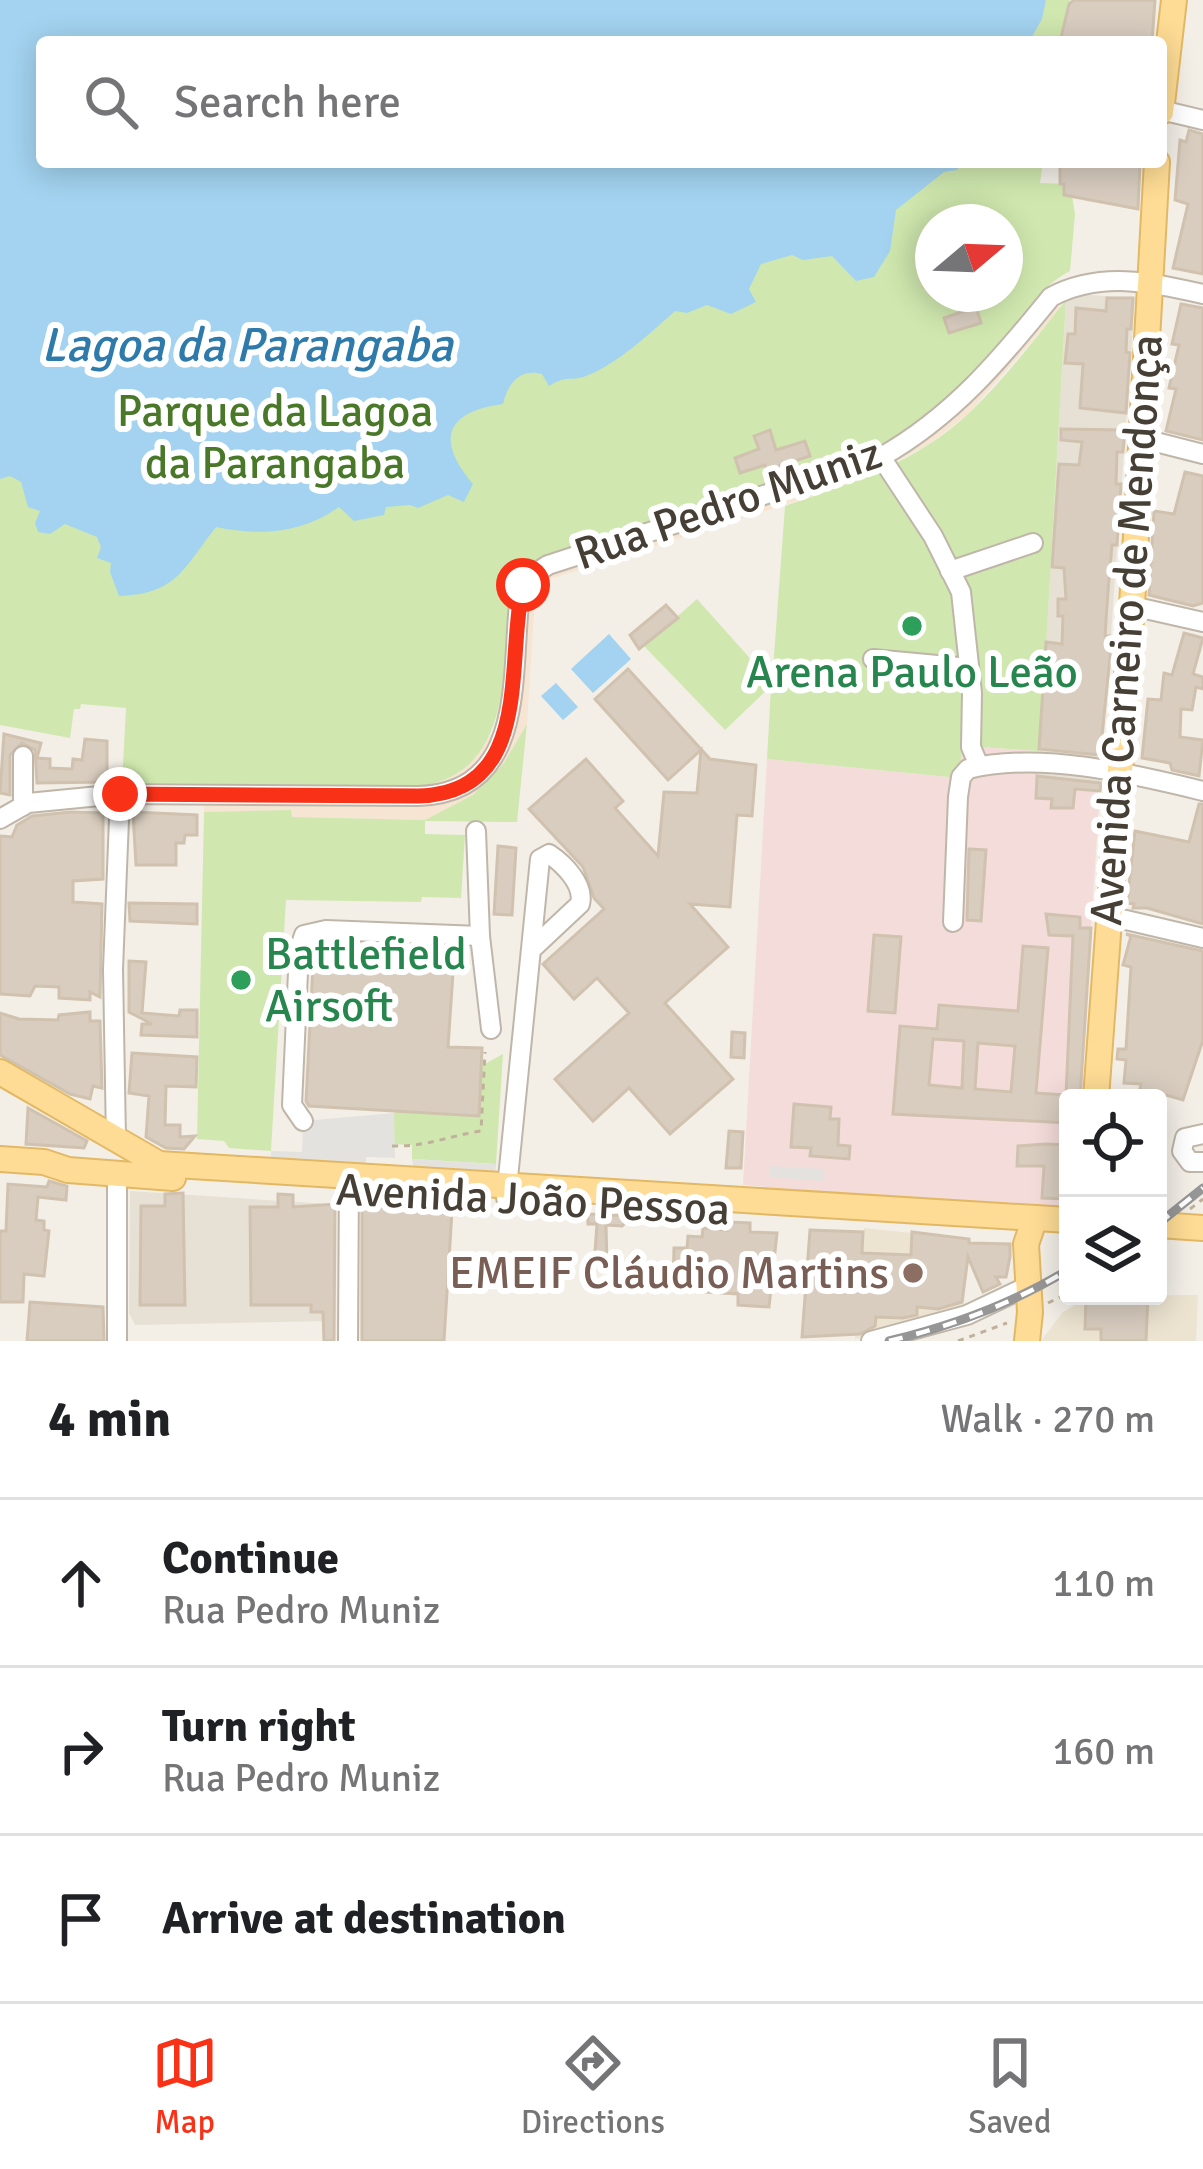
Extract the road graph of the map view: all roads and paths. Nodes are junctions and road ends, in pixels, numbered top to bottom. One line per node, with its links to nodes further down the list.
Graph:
1 (1174, 0): 2 (main road)
2 (1167, 60)
3 (1167, 112): 4 (street)
4 (1203, 119)
5 (1157, 168): 6 (main road, Avenida Carneiro de Mendonça)
6 (1150, 282): 7 (street, Rua Pedro Muniz); 8 (main road, Avenida Carneiro de Mendonça); 10 (street, Rua Pedro Muniz)
7 (1203, 294)
8 (1140, 438): 9 (street); 13 (main road, Avenida Carneiro de Mendonça)
9 (1203, 454)
10 (880, 457): 12 (street); 21 (street, Rua Pedro Muniz)
11 (1033, 543): 12 (street)
12 (950, 571): 16 (street)
13 (1132, 606): 14 (street); 19 (main road, Avenida Carneiro de Mendonça)
14 (1203, 622)
15 (873, 659): 16 (street)
16 (969, 668): 18 (street)
17 (23, 756): 22 (street)
18 (979, 766): 19 (street); 26 (street)
19 (1118, 770): 20 (street); 25 (main road, Avenida Carneiro de Mendonça)
20 (1203, 791)
21 (120, 794): 22 (street, Rua Pedro Muniz); 37 (street)
22 (22, 806): 23 (street, Rua Pedro Muniz)
23 (0, 819)
24 (476, 831): 27 (street)
25 (1108, 916): 28 (street); 33 (main road, Avenida Carneiro de Mendonça)
26 (953, 922)
27 (480, 936): 30 (street); 35 (street)
28 (1203, 938)
29 (532, 949): 29 (street); 44 (street)
30 (490, 1029)
31 (485, 1052): 38 (path)
32 (0, 1072): 37 (main road)
33 (1097, 1089)
34 (1203, 1110): 36 (street)
35 (303, 1121)
36 (1200, 1133): 41 (street)
37 (116, 1140): 40 (main road); 43 (main road, Avenida João Pessoa)
38 (392, 1145)
39 (0, 1159): 40 (main road, Avenida João Pessoa)
40 (44, 1162): 42 (main road, Avenida João Pessoa)
41 (1203, 1162)
42 (117, 1174): 43 (main road, Avenida João Pessoa); 53 (street)
43 (348, 1182): 44 (main road, Avenida João Pessoa); 54 (street)
44 (507, 1192): 46 (main road, Avenida João Pessoa)
45 (1059, 1221): 46 (main road, Avenida João Pessoa)
46 (1031, 1224): 49 (main road, Avenida João Pessoa); 52 (main road)
47 (1167, 1226): 48 (main road)
48 (1203, 1228)
49 (1059, 1231)
50 (1167, 1238): 51 (main road)
51 (1203, 1240)
52 (1028, 1286): 55 (street); 56 (main road)
53 (117, 1341)
54 (348, 1341)
55 (871, 1341)
56 (1027, 1341)

